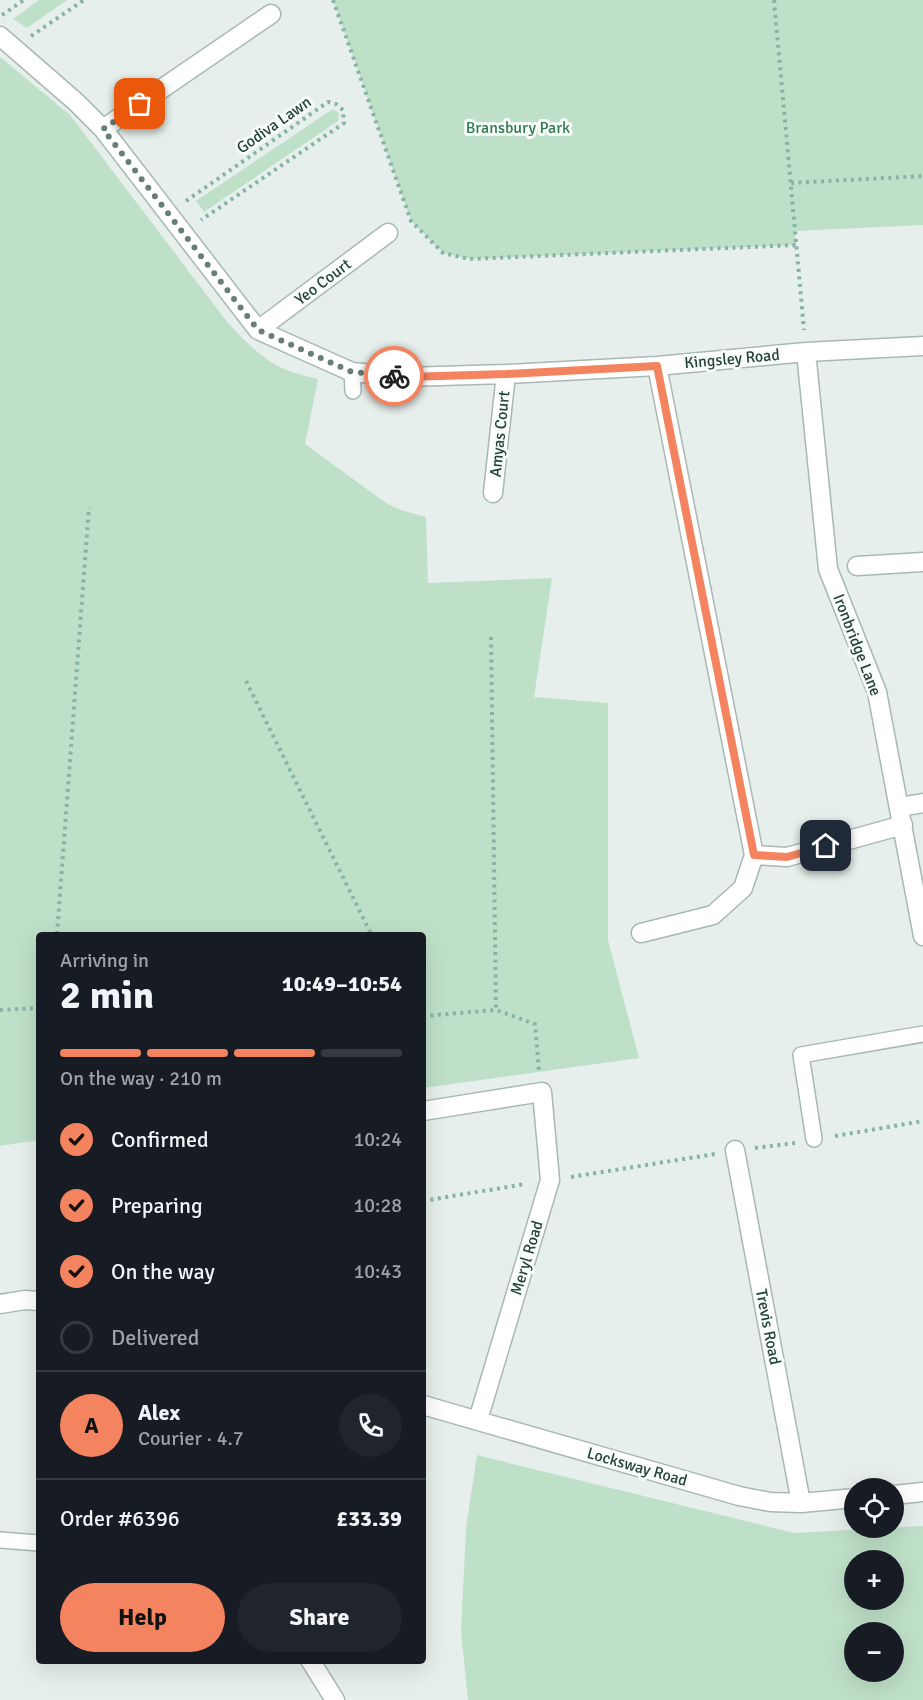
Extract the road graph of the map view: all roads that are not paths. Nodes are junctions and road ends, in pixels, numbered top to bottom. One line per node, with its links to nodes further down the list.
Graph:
1 (271, 14): 3 (street)
2 (7, 42): 3 (street, Kingsley Road)
3 (103, 129): 5 (street, Kingsley Road)
4 (388, 233): 5 (street, Yeo Court)
5 (258, 330): 9 (street, Kingsley Road)
6 (923, 346): 7 (street, Kingsley Road)
7 (806, 352): 8 (street, Kingsley Road); 16 (street, Ironbridge Lane)
8 (657, 366): 10 (street, Kingsley Road); 17 (street)
9 (352, 372): 10 (street, Kingsley Road); 11 (lane)
10 (506, 374): 12 (street, Amyas Court)
11 (353, 391)
12 (493, 493)
13 (923, 562): 14 (street)
14 (857, 566)
15 (923, 803): 16 (street)
16 (902, 816): 17 (street); 19 (street, Ironbridge Lane)
17 (754, 855): 18 (street)
18 (641, 933)
19 (923, 936)
20 (923, 1034): 22 (lane)
21 (426, 1111): 27 (street, Meryl Road)
22 (814, 1139)
23 (735, 1150): 31 (street, Trevis Road)
24 (36, 1300): 25 (street)
25 (0, 1304)
26 (426, 1406): 27 (street, Locksway Road)
27 (478, 1420): 31 (street, Locksway Road)
28 (923, 1492): 29 (street)
29 (904, 1494)
30 (844, 1499): 31 (street, Locksway Road)
31 (801, 1503)
32 (0, 1540): 33 (lane)
33 (36, 1542)
34 (312, 1664): 35 (street)
35 (335, 1700)

